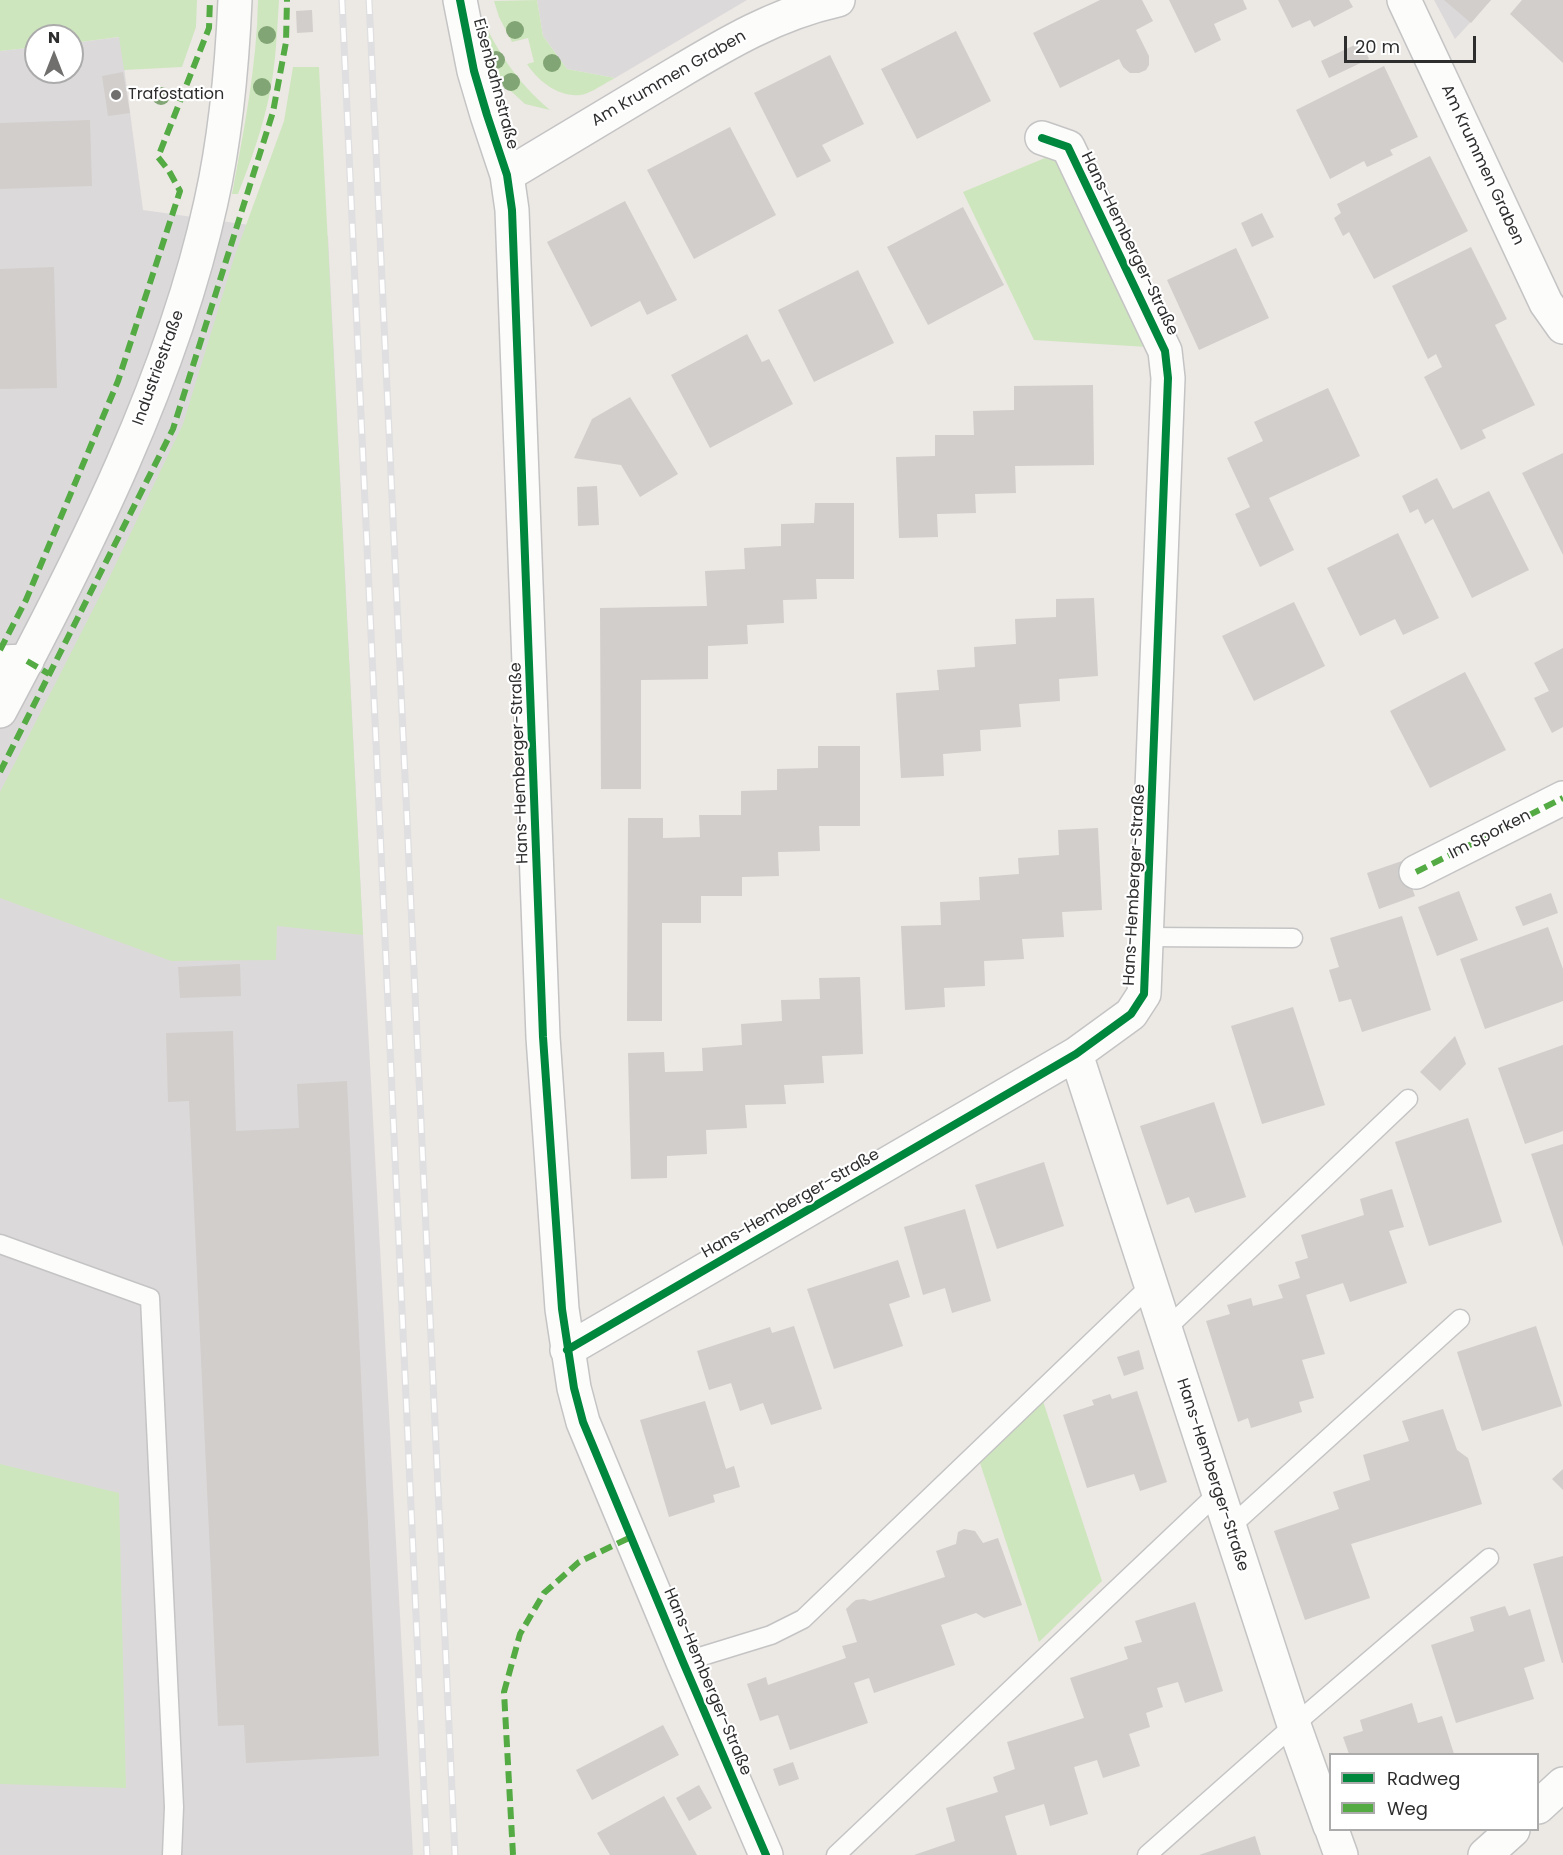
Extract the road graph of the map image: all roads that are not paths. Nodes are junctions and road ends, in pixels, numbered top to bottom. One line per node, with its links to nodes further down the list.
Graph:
1 (235, 0): 8 (street, Industriestraße)
2 (460, 0): 6 (street, Eisenbahnstraße)
3 (838, 0): 6 (street, Am Krummen Graben)
4 (1404, 0): 7 (street, Am Krummen Graben)
5 (1042, 138): 12 (street, Hans-Hemberger-Straße)
6 (507, 175): 20 (street, Hans-Hemberger-Straße)
7 (1563, 327)
8 (14, 662): 9 (street, Industriestraße)
9 (0, 711)
10 (1563, 798): 11 (street, Im Sporken)
11 (1416, 872)
12 (1146, 937): 13 (lane); 14 (street, Hans-Hemberger-Straße)
13 (1293, 938)
14 (1076, 1054): 17 (street, Hans-Hemberger-Straße); 20 (street, Hans-Hemberger-Straße)
15 (1408, 1099): 19 (lane)
16 (0, 1244): 31 (lane)
17 (1150, 1286): 19 (street, Hans-Hemberger-Straße); 24 (lane)
18 (1460, 1319): 22 (lane)
19 (1165, 1330): 21 (street, Hans-Hemberger-Straße)
20 (567, 1350): 24 (street, Hans-Hemberger-Straße)
21 (1218, 1493): 22 (street, Hans-Hemberger-Straße); 33 (lane)
22 (1229, 1528): 25 (street, Hans-Hemberger-Straße)
23 (1489, 1558): 25 (lane)
24 (683, 1662): 32 (street, Hans-Hemberger-Straße)
25 (1294, 1725): 28 (street, Hans-Hemberger-Straße); 34 (lane)
26 (1563, 1784): 27 (street)
27 (1539, 1806)
28 (1329, 1822)
29 (1332, 1831): 35 (street, Hans-Hemberger-Straße)
30 (1512, 1831): 36 (street)
31 (172, 1855)
32 (766, 1855)
33 (836, 1855)
34 (1147, 1855)
35 (1341, 1855)
36 (1485, 1855)

